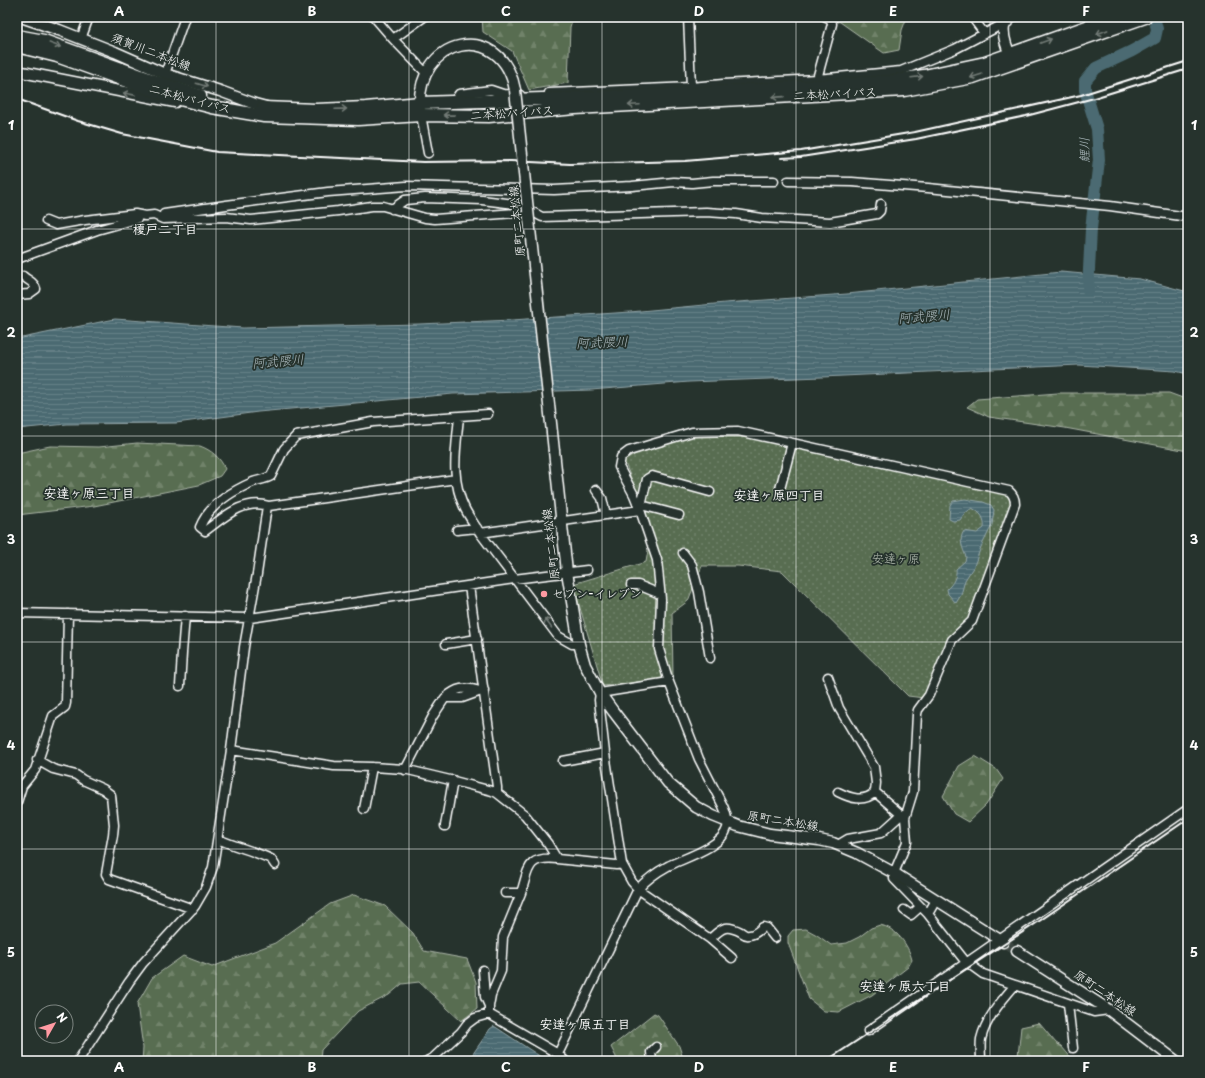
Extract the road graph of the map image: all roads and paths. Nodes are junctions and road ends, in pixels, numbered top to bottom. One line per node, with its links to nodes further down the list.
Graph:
1 (21, 17): 14 (main road, 須賀川二本松線)
2 (89, 17): 14 (street)
3 (185, 17): 20 (street)
4 (374, 17): 15 (street)
5 (424, 17): 15 (street)
6 (688, 17): 22 (street)
7 (826, 17): 21 (street)
8 (972, 17): 12 (street)
9 (1115, 17): 17 (highway, one-way to 9)
10 (1142, 18): 17 (highway, one-way to 17)
11 (1010, 19): 12 (street); 17 (main road)
12 (984, 33): 21 (street)
13 (17, 36): 24 (highway, 二本松バイパス, one-way to 24)
14 (81, 39): 20 (main road, 須賀川二本松線)
15 (393, 39): 19 (street)
16 (17, 46): 26 (highway, 二本松バイパス)
17 (1011, 59): 23 (highway, 二本松バイパス, one-way to 17); 25 (highway, 二本松バイパス, one-way to 25)
18 (17, 71): 26 (main road, one-way to 18)
19 (426, 73): 25 (main road, 原町二本松線); 32 (main road, 原町二本松線, bridge)
20 (165, 74): 24 (main road, 須賀川二本松線, one-way to 24)
21 (817, 79): 22 (street)
22 (692, 87): 23 (street)
23 (454, 102): 25 (highway, 二本松バイパス)
24 (274, 109): 25 (highway, 二本松バイパス, one-way to 25)
25 (420, 109): 26 (highway, 二本松バイパス); 27 (street)
26 (264, 116)
27 (428, 153)
28 (774, 181): 33 (street)
29 (788, 181): 34 (street)
30 (881, 204): 31 (street)
31 (392, 208): 32 (street); 36 (street)
32 (529, 212): 51 (main road, 原町二本松線, bridge)
33 (164, 214)
34 (1188, 217)
35 (137, 219): 37 (street)
36 (46, 221)
37 (17, 259)
38 (24, 276): 39 (street)
39 (17, 295)
40 (488, 414): 41 (street)
41 (459, 417): 43 (street); 47 (street)
42 (792, 443): 44 (street); 48 (street); 87 (street)
43 (456, 479): 47 (street); 53 (street)
44 (780, 489)
45 (596, 490): 49 (street)
46 (710, 492): 48 (street)
47 (267, 506): 64 (street)
48 (641, 507): 49 (street); 50 (street); 60 (street)
49 (606, 515): 51 (street)
50 (679, 515)
51 (561, 521): 53 (street); 56 (main road, 原町二本松線)
52 (457, 530): 53 (street)
53 (478, 530): 57 (street)
54 (683, 553): 68 (street)
55 (587, 570): 56 (street)
56 (567, 572): 57 (street); 67 (main road, 原町二本松線)
57 (514, 578): 58 (street); 67 (street, one-way to 57)
58 (469, 586): 64 (street); 65 (street)
59 (631, 586): 60 (street)
60 (660, 594): 70 (street)
61 (17, 613): 62 (street)
62 (68, 614): 63 (street); 76 (street)
63 (185, 616): 64 (street); 71 (street)
64 (250, 618): 74 (street)
65 (477, 639): 66 (street); 72 (street)
66 (446, 644)
67 (579, 644): 73 (main road, 原町二本松線)
68 (710, 658)
69 (828, 677): 82 (street)
70 (669, 682): 73 (street); 88 (street)
71 (180, 686)
72 (482, 691): 79 (street); 83 (street)
73 (600, 693): 75 (street); 88 (main road, 原町二本松線)
74 (231, 750): 78 (street); 90 (street)
75 (605, 753): 77 (street); 93 (street)
76 (38, 760): 84 (street); 101 (street)
77 (562, 760)
78 (372, 767): 79 (street); 85 (street)
79 (405, 770): 80 (street)
80 (453, 780): 83 (street); 89 (street)
81 (838, 792): 82 (street)
82 (875, 792): 87 (street)
83 (497, 794): 92 (street)
84 (17, 802)
85 (364, 809)
86 (1188, 809): 106 (street)
87 (903, 817): 91 (street); 95 (street)
88 (727, 822): 91 (main road, 原町二本松線); 96 (street)
89 (445, 826)
90 (218, 839): 94 (street); 101 (street)
91 (838, 845): 95 (main road, 原町二本松線)
92 (557, 859): 93 (street); 98 (street)
93 (622, 864): 96 (street)
94 (274, 865)
95 (894, 873): 99 (main road, 原町二本松線); 100 (street)
96 (638, 888): 105 (street); 119 (street)
97 (505, 893): 98 (street)
98 (521, 893): 113 (street)
99 (936, 900): 103 (street); 106 (main road, 原町二本松線)
100 (920, 906): 102 (street); 103 (street)
101 (193, 909): 120 (street)
102 (904, 910)
103 (928, 914): 109 (street)
104 (775, 938): 105 (street)
105 (710, 939): 108 (street)
106 (1001, 940): 109 (street)
107 (1017, 951): 114 (main road, 原町二本松線)
108 (732, 958)
109 (967, 962): 111 (street); 116 (street)
110 (483, 970): 113 (street)
111 (1015, 985): 112 (street); 124 (street)
112 (1068, 1004): 114 (street); 118 (street)
113 (488, 1006): 115 (street)
114 (1110, 1010): 125 (main road, 原町二本松線)
115 (489, 1014): 119 (street); 121 (street)
116 (868, 1031)
117 (656, 1047): 123 (street)
118 (1073, 1048)
119 (558, 1054): 122 (street)
120 (78, 1061)
121 (427, 1061)
122 (565, 1061)
123 (652, 1061)
124 (980, 1061)
125 (1176, 1061)

